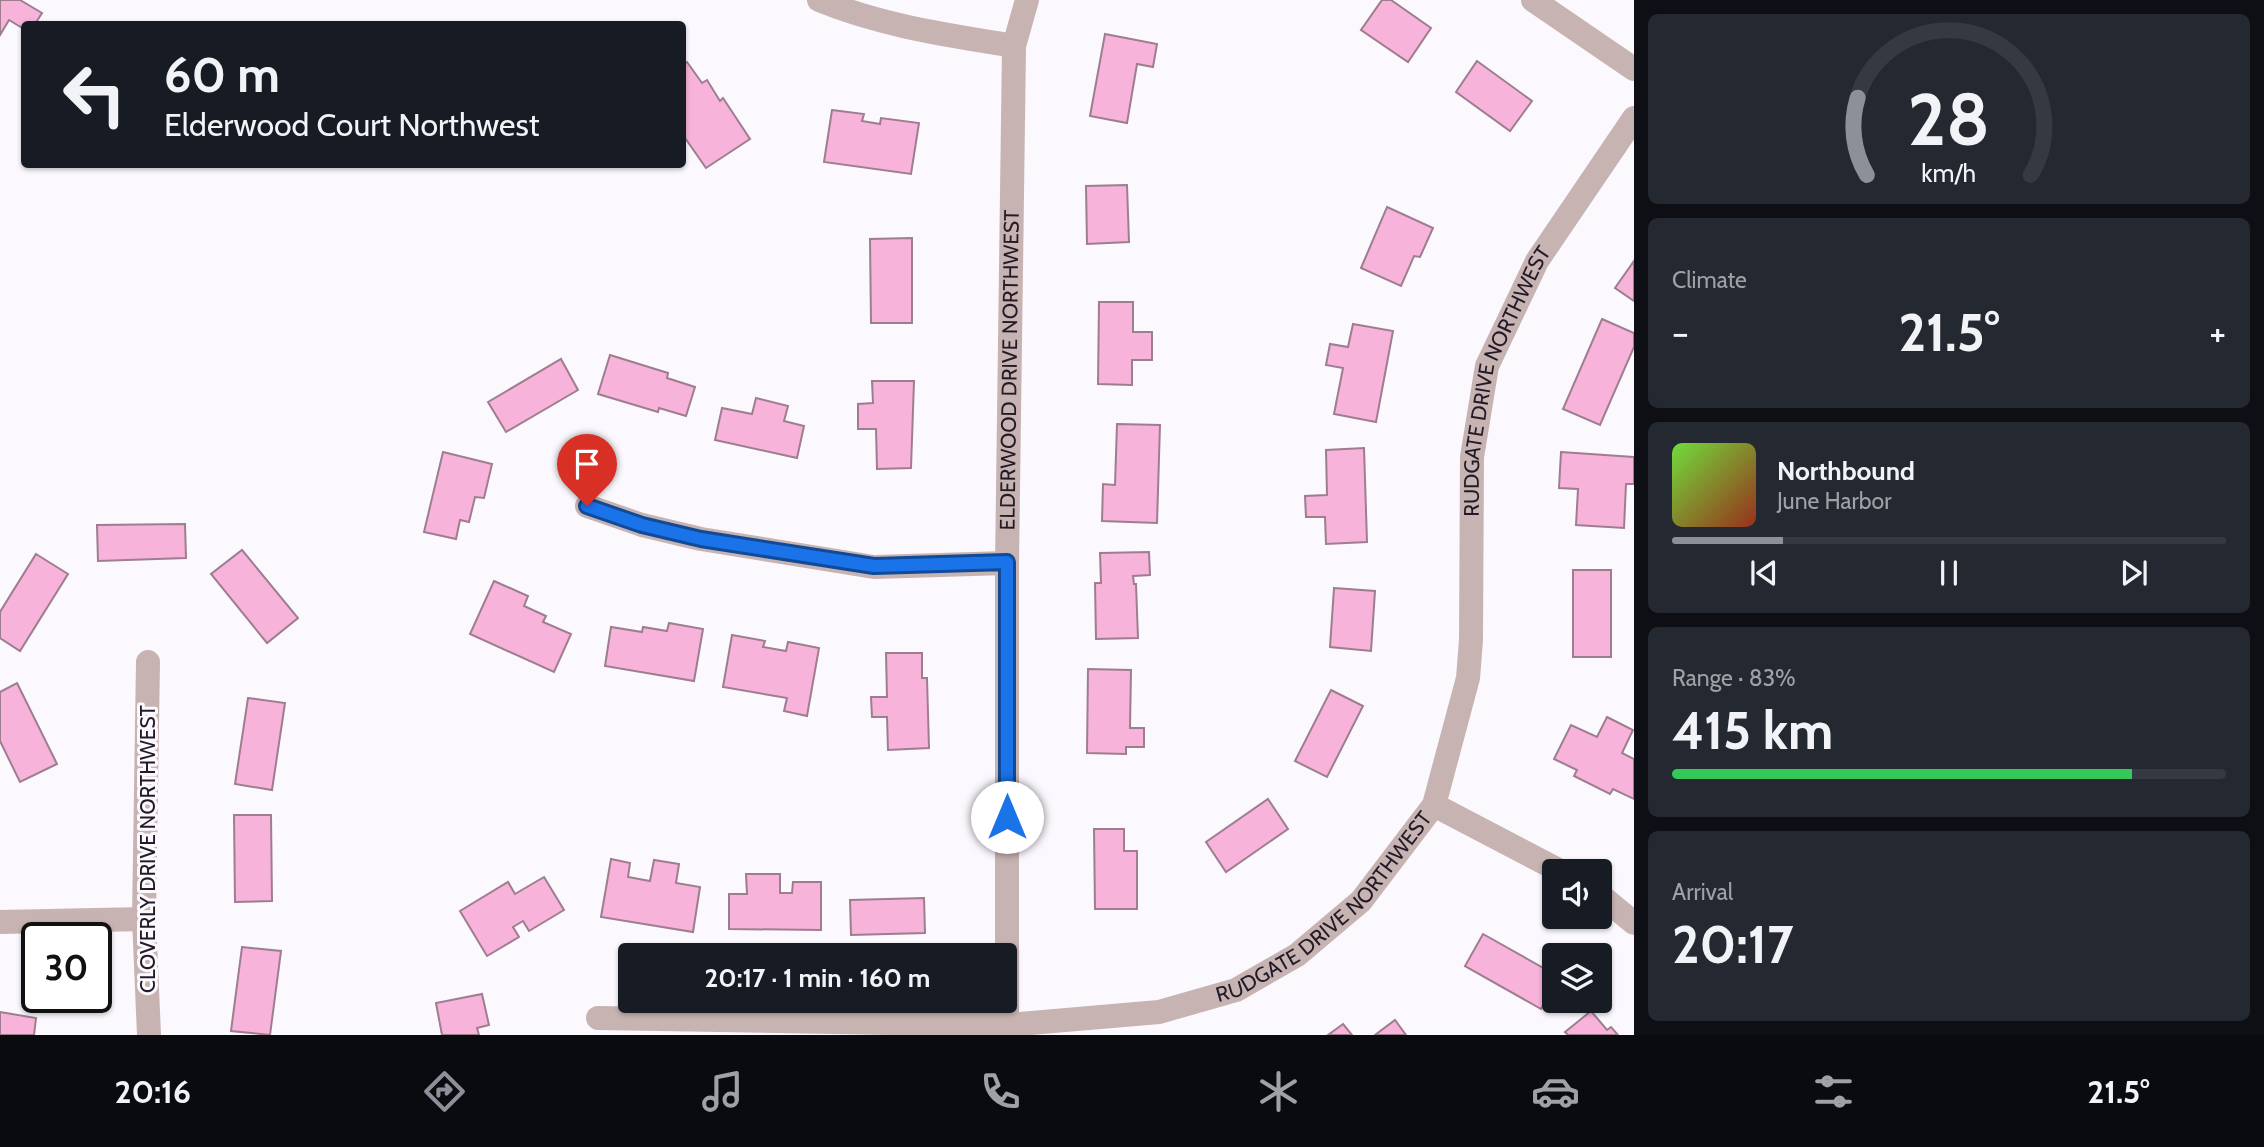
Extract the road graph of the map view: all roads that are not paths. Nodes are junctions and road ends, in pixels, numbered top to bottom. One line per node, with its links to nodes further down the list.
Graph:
1 (819, 0): 4 (street)
2 (1027, 0): 4 (street, ELDERWOOD DRIVE NORTHWEST)
3 (1533, 0): 5 (street)
4 (1014, 46): 8 (street, ELDERWOOD DRIVE NORTHWEST)
5 (1634, 69)
6 (1634, 118): 10 (street, RUDGATE DRIVE NORTHWEST)
7 (587, 506): 8 (street)
8 (1007, 562): 17 (street, ELDERWOOD DRIVE NORTHWEST)
9 (148, 663): 13 (street, CLOVERLY DRIVE NORTHWEST)
10 (1434, 805): 11 (street); 17 (street, RUDGATE DRIVE NORTHWEST)
11 (1542, 862)
12 (1612, 905): 15 (street)
13 (144, 919): 14 (street); 18 (street, CLOVERLY DRIVE NORTHWEST)
14 (0, 922)
15 (1634, 923)
16 (598, 1018): 17 (street, RUDGATE DRIVE NORTHWEST)
17 (1007, 1030)
18 (149, 1035)

